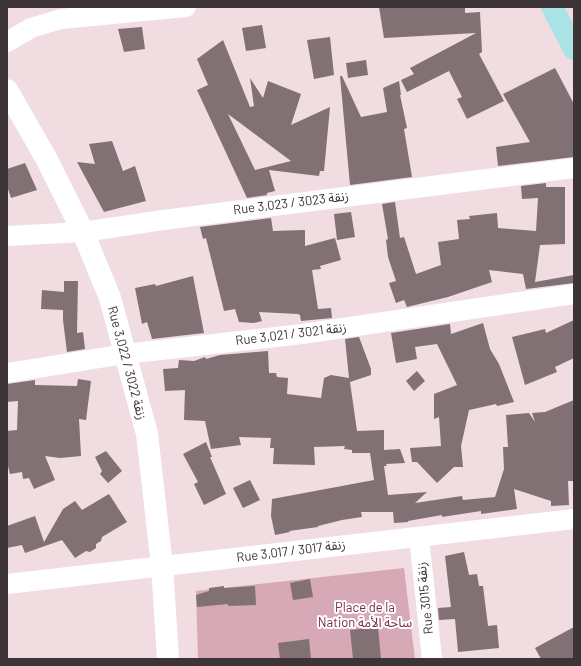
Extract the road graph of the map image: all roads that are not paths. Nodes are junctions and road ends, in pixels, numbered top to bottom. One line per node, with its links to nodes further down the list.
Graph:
1 (186, 7): 3 (street)
2 (552, 7): 4 (main road)
3 (7, 42)
4 (574, 49)
5 (7, 90): 7 (street, Rue 3,022 / زنقة 3022)
6 (574, 168): 7 (street, Rue 3,023 / زنقة 3023)
7 (83, 232): 8 (street, Rue 3,023 / زنقة 3023); 10 (street, Rue 3,022 / زنقة 3022)
8 (7, 236)
9 (574, 294): 10 (street, Rue 3,021 / زنقة 3021)
10 (125, 354): 11 (street, Rue 3,021 / زنقة 3021); 14 (street, Rue 3,022 / زنقة 3022)
11 (7, 373)
12 (574, 519): 13 (street, Rue 3,017 / زنقة 3017)
13 (419, 537): 14 (street, Rue 3,017 / زنقة 3017); 17 (street, Rue 3015 زنقة)
14 (162, 566): 15 (street, Rue 3,017 / زنقة 3017); 16 (street, Rue 3,022 / زنقة 3022)
15 (7, 584)
16 (168, 659)
17 (432, 659)

